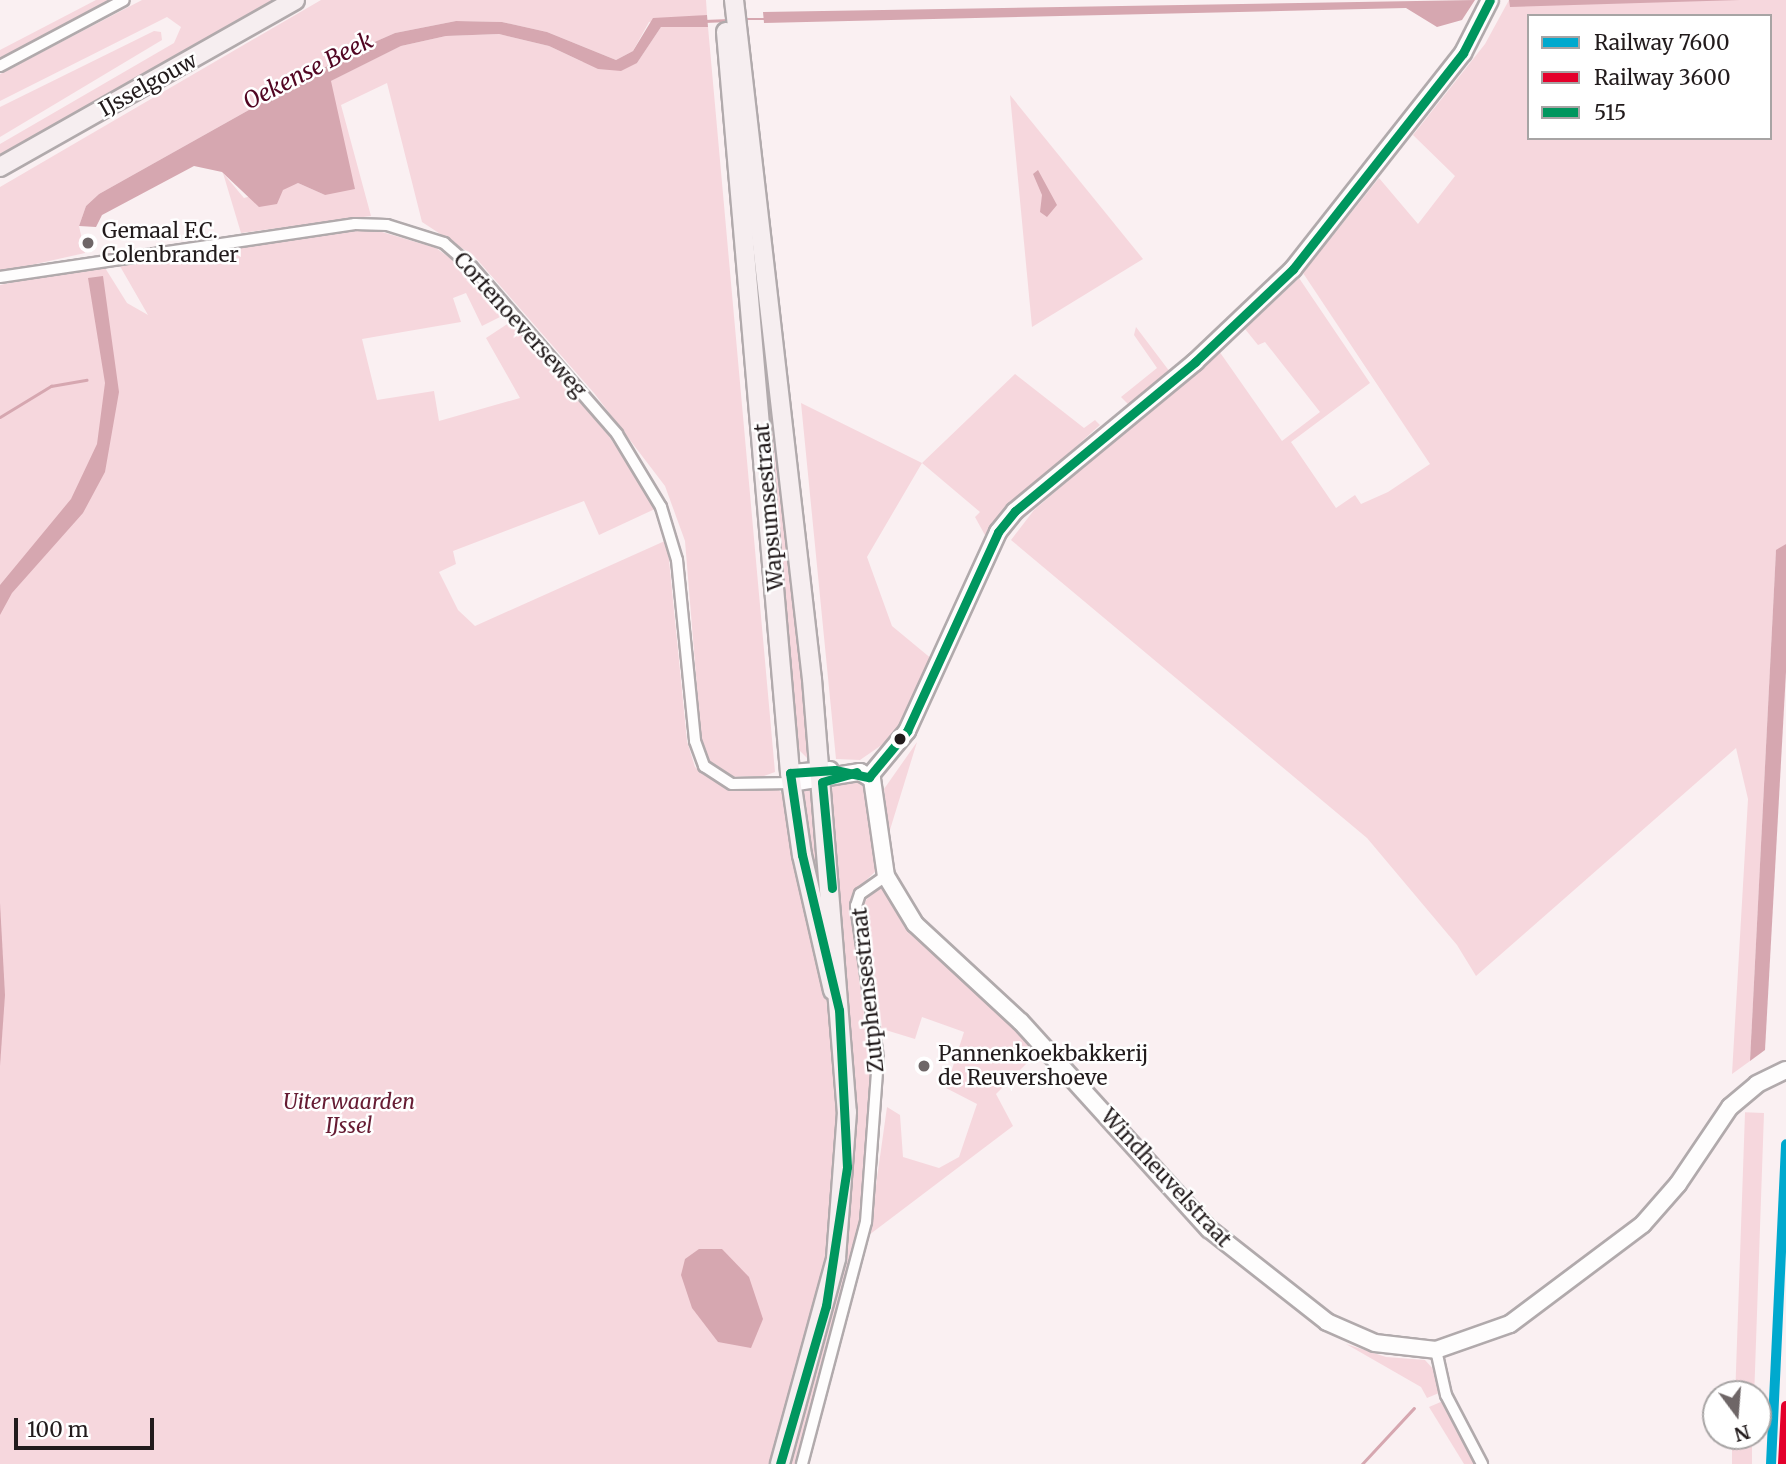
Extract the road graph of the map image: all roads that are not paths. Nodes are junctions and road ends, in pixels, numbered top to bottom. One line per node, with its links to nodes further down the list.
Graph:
1 (124, 0): 5 (street)
2 (295, 0): 6 (main road, IJsselgouw)
3 (1490, 0): 9 (street)
4 (730, 15): 8 (main road, Wapsumsestraat); 10 (main road, Wapsumsestraat)
5 (0, 66)
6 (0, 167)
7 (0, 277): 10 (street, Cortenoeverseweg)
8 (821, 776): 9 (street, Cortenoeverseweg); 10 (street, Cortenoeverseweg); 12 (main road, Wapsumsestraat)
9 (869, 777): 11 (street)
10 (791, 778): 12 (main road, Wapsumsestraat)
11 (886, 876): 14 (street, Windheuvelstraat); 16 (street, Zutphensestraat)
12 (839, 1010): 15 (main road, Wapsumsestraat)
13 (1786, 1070): 14 (street, Windheuvelstraat)
14 (1436, 1350): 17 (street)
15 (780, 1464)
16 (802, 1464)
17 (1482, 1464)

